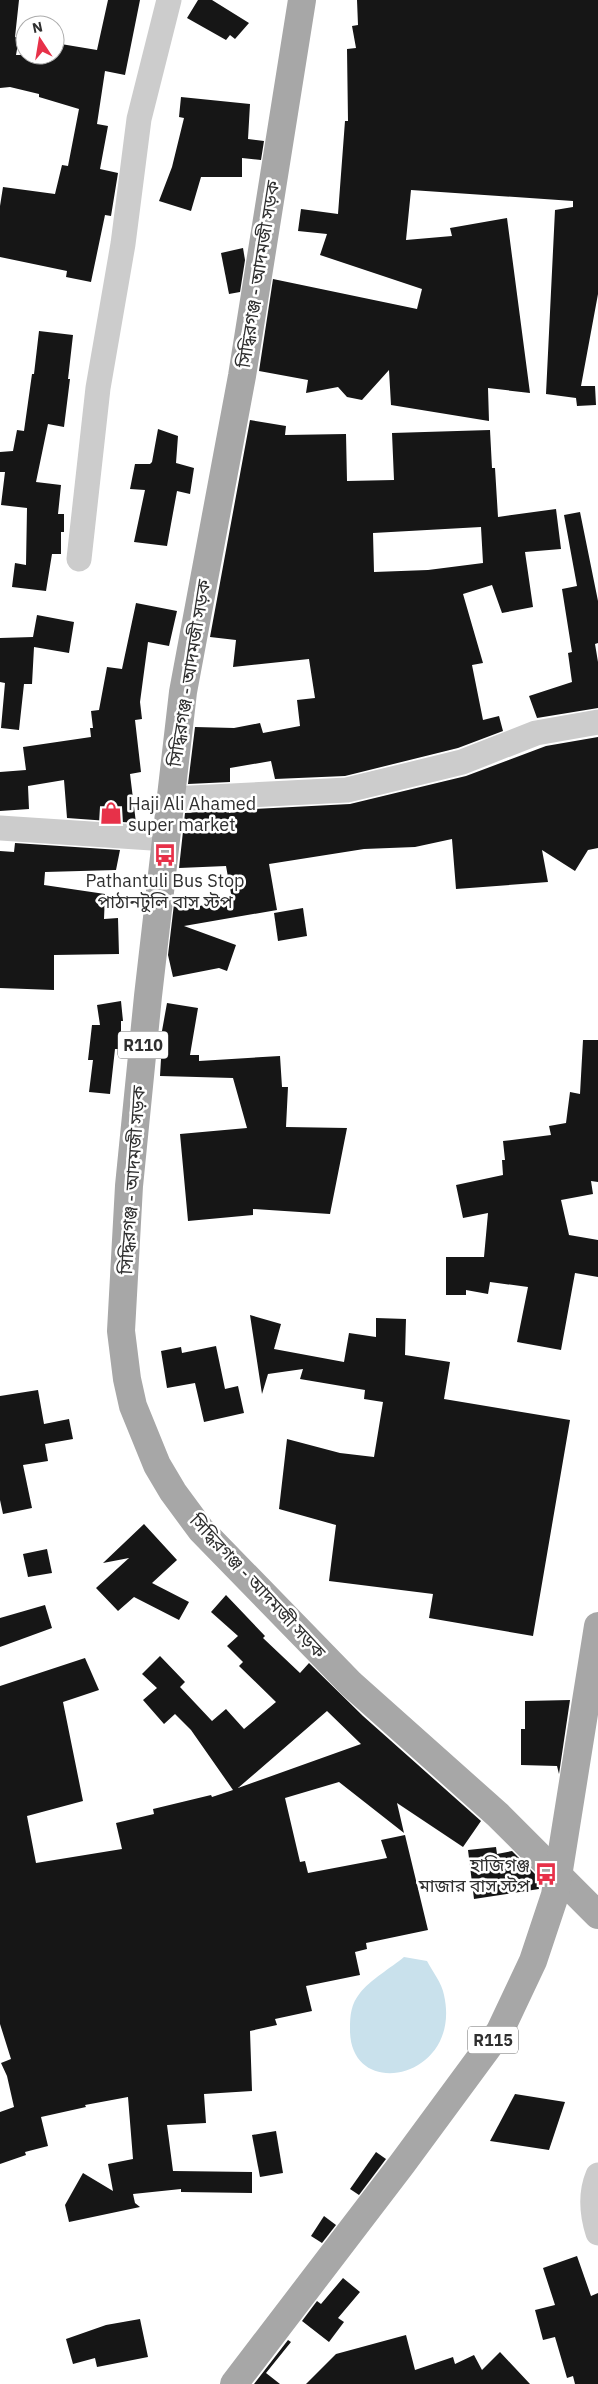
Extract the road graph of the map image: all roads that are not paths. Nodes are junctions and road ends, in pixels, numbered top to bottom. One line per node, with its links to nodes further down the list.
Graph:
1 (168, 0): 3 (street)
2 (302, 0): 5 (main road, সিদ্ধিরগঞ্জ - আদমজী সড়ক / R110)
3 (79, 559)
4 (598, 722): 5 (street)
5 (171, 799): 7 (main road, সিদ্ধিরগঞ্জ - আদমজী সড়ক / R110)
6 (0, 828): 7 (street)
7 (167, 839): 9 (main road, সিদ্ধিরগঞ্জ - আদমজী সড়ক / R110)
8 (598, 1626): 9 (main road, R115)
9 (559, 1875): 10 (main road, সিদ্ধিরগঞ্জ - আদমজী সড়ক / R110); 13 (main road, R115)
10 (598, 1915)
11 (598, 2176): 12 (street)
12 (598, 2233)
13 (234, 2384)

